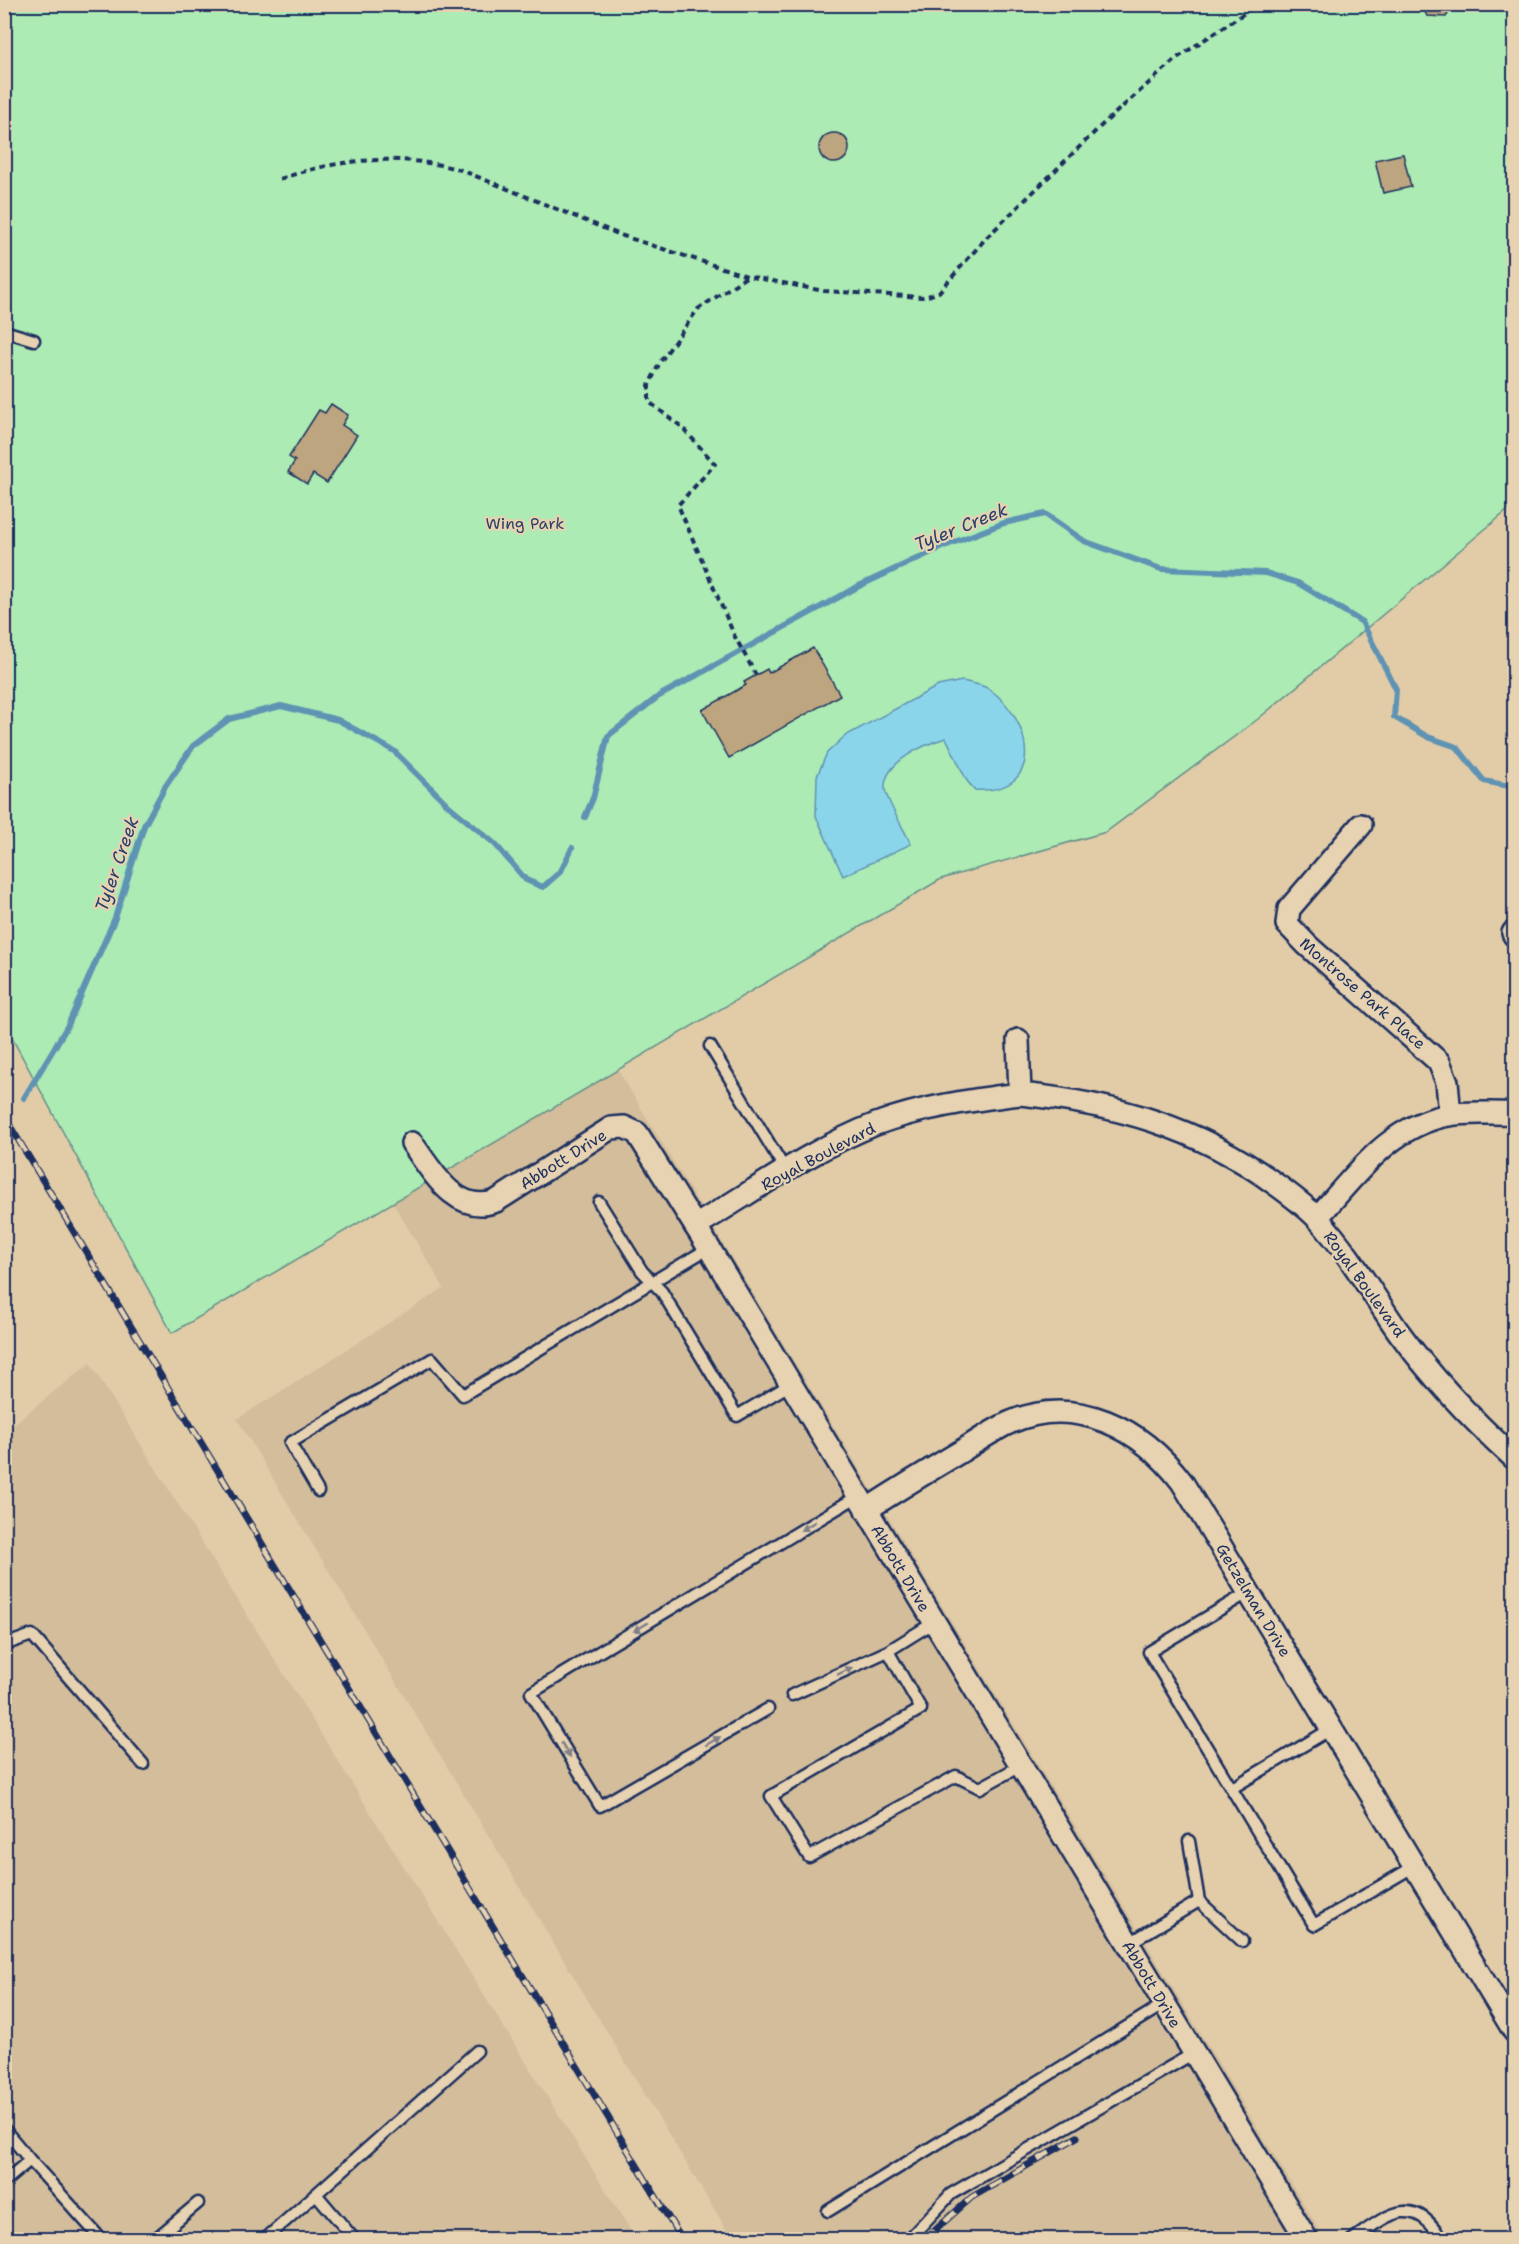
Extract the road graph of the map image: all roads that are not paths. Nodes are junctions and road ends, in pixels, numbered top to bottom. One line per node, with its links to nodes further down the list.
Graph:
1 (4, 331): 2 (lane)
2 (34, 340)
3 (1361, 825): 8 (street, Montrose Park Place)
4 (1018, 1040): 6 (street)
5 (710, 1046): 10 (lane)
6 (1020, 1094): 10 (street, Royal Boulevard); 12 (street, Royal Boulevard)
7 (1515, 1113): 8 (street)
8 (1450, 1114): 12 (street)
9 (412, 1143): 13 (street, Abbott Drive)
10 (786, 1171): 13 (street, Royal Boulevard)
11 (598, 1202): 15 (lane)
12 (1317, 1218): 17 (street, Royal Boulevard)
13 (695, 1226): 14 (street, Abbott Drive)
14 (709, 1248): 15 (lane); 16 (street, Abbott Drive)
15 (651, 1282): 16 (lane); 18 (lane)
16 (790, 1384): 19 (street, Abbott Drive)
17 (1515, 1458)
18 (318, 1491)
19 (862, 1503): 20 (street, Getzelman Drive); 21 (street, Abbott Drive); 25 (lane, one-way to 25)
20 (1249, 1592): 26 (street, Getzelman Drive); 29 (lane)
21 (933, 1623): 23 (lane); 28 (street, Abbott Drive)
22 (4, 1645): 27 (lane)
23 (888, 1651): 24 (lane, one-way to 23); 28 (lane)
24 (792, 1695)
25 (768, 1709)
26 (1331, 1729): 29 (lane); 31 (street, Getzelman Drive)
27 (143, 1764)
28 (1020, 1766): 34 (street, Abbott Drive)
29 (1232, 1788): 31 (lane)
30 (1189, 1841): 32 (lane)
31 (1413, 1867): 36 (street, Getzelman Drive)
32 (1199, 1900): 33 (lane); 34 (lane)
33 (1242, 1941)
34 (1128, 1944): 35 (street, Abbott Drive)
35 (1164, 2004): 38 (street, Abbott Drive); 44 (lane)
36 (1515, 2031)
37 (477, 2051): 42 (lane)
38 (1194, 2054): 49 (lane); 50 (street, Abbott Drive)
39 (4, 2129): 40 (lane)
40 (30, 2160): 41 (lane); 45 (lane)
41 (4, 2182)
42 (316, 2194): 47 (lane); 48 (lane)
43 (198, 2203): 46 (lane)
44 (828, 2211)
45 (102, 2240)
46 (154, 2240)
47 (264, 2240)
48 (355, 2240)
49 (908, 2240)
50 (1307, 2240)
51 (1352, 2240): 52 (lane)
52 (1442, 2240)

